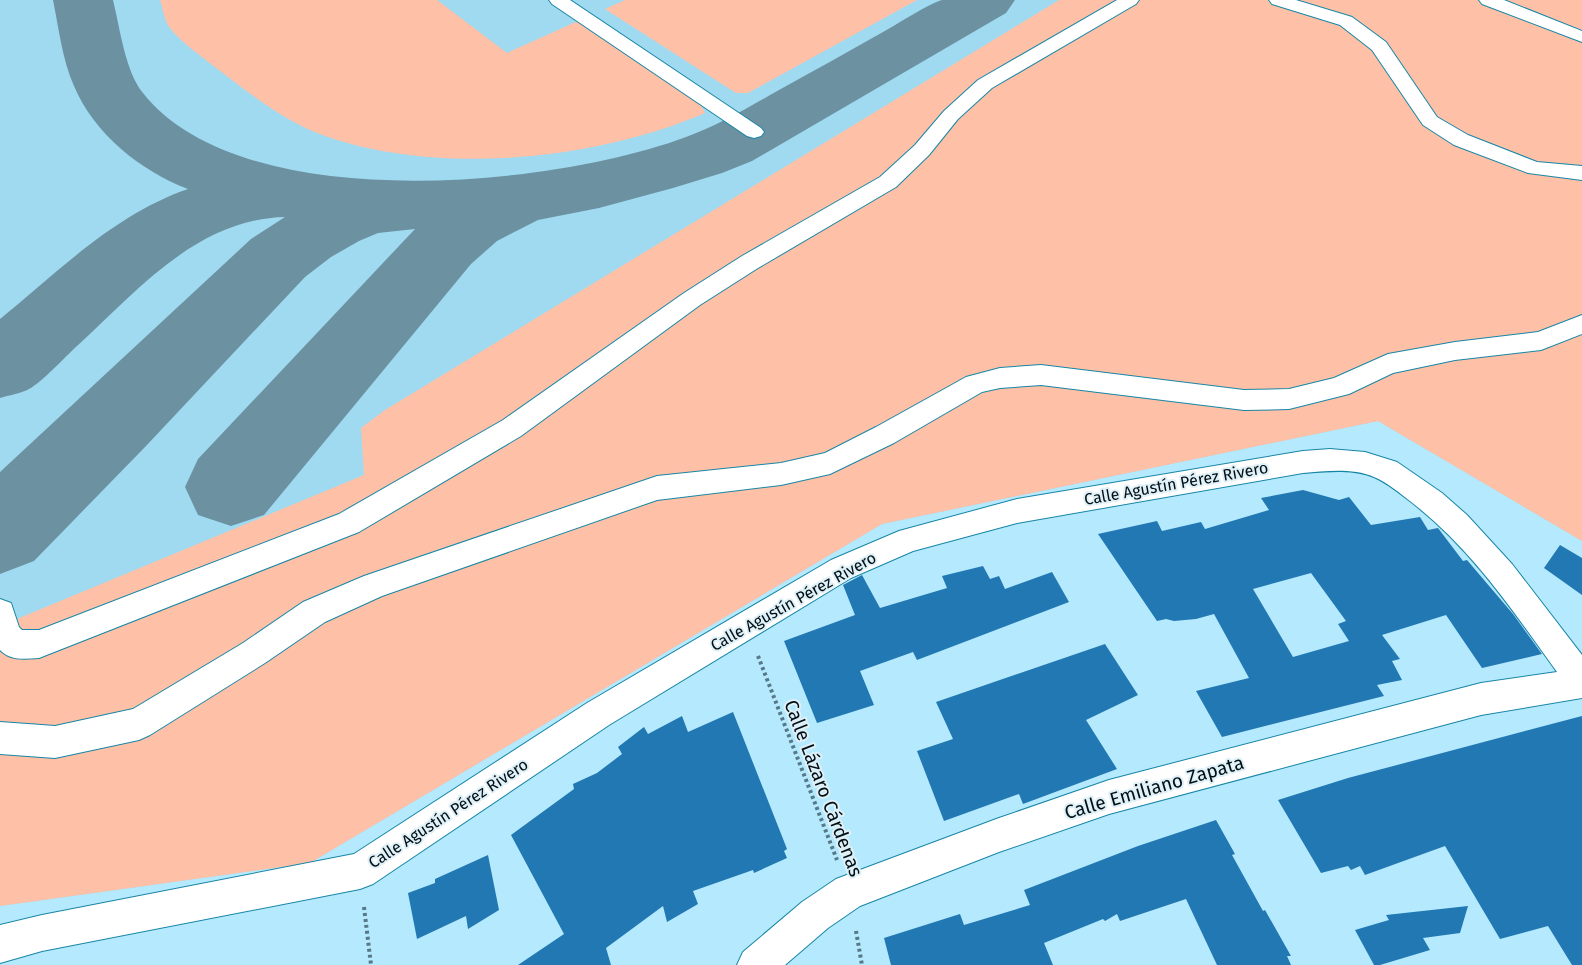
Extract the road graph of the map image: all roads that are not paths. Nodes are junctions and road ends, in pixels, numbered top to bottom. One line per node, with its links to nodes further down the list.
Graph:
1 (558, 0): 10 (street)
2 (1130, 0): 13 (street)
3 (1278, 0): 7 (street)
4 (1312, 0): 7 (street)
5 (1488, 0): 9 (street)
6 (1493, 0): 8 (street)
7 (1346, 21): 11 (street)
8 (1582, 31)
9 (1582, 37)
10 (754, 132)
11 (1582, 173)
12 (1582, 324): 15 (street)
13 (0, 613)
14 (1582, 682): 16 (street, Calle Agustín Pérez Rivero); 17 (street, Calle Emiliano Zapata)
15 (0, 738)
16 (0, 944)
17 (756, 965)

